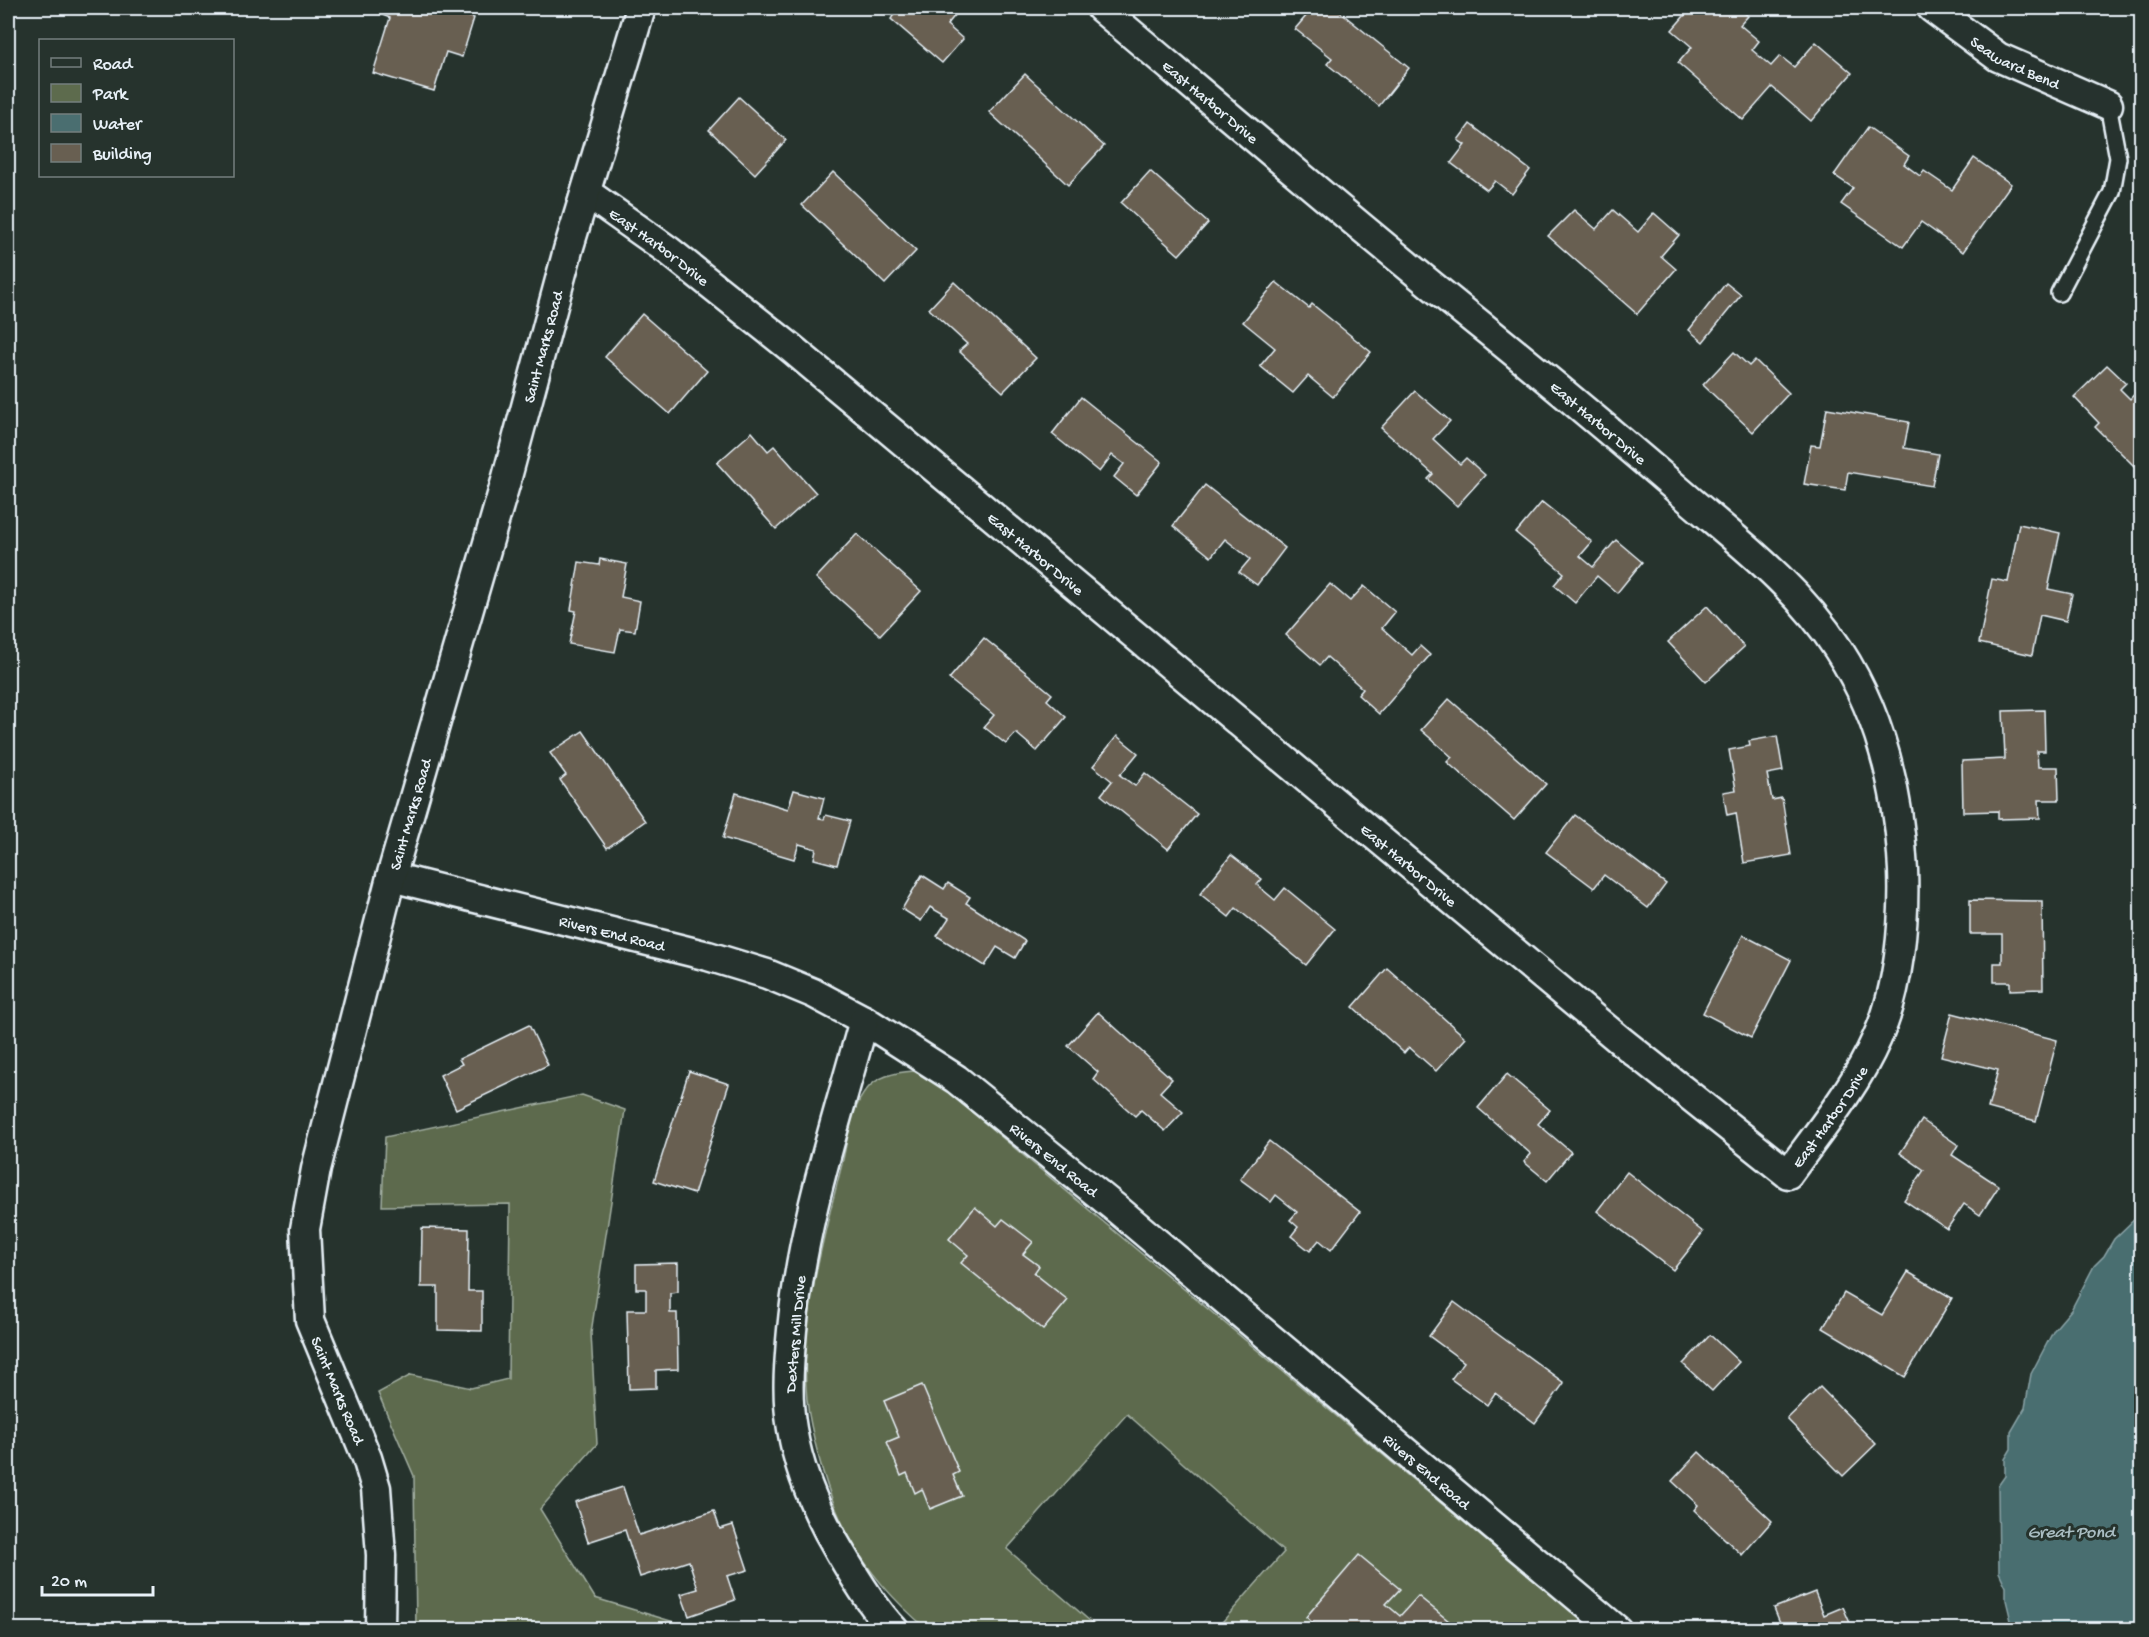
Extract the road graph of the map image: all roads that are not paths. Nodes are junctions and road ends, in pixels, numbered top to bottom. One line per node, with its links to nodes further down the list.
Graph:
1 (641, 8): 5 (street, Saint Marks Road)
2 (1101, 8): 5 (street, East Harbor Drive)
3 (1932, 8): 4 (street, Seaward Bend)
4 (2108, 105): 6 (lane)
5 (587, 193): 7 (street, Saint Marks Road)
6 (2058, 293)
7 (390, 876): 8 (street, Rivers End Road); 9 (street, Saint Marks Road)
8 (864, 1020): 10 (street, Dexters Mill Drive); 11 (street, Rivers End Road)
9 (380, 1629)
10 (894, 1629)
11 (1617, 1629)

